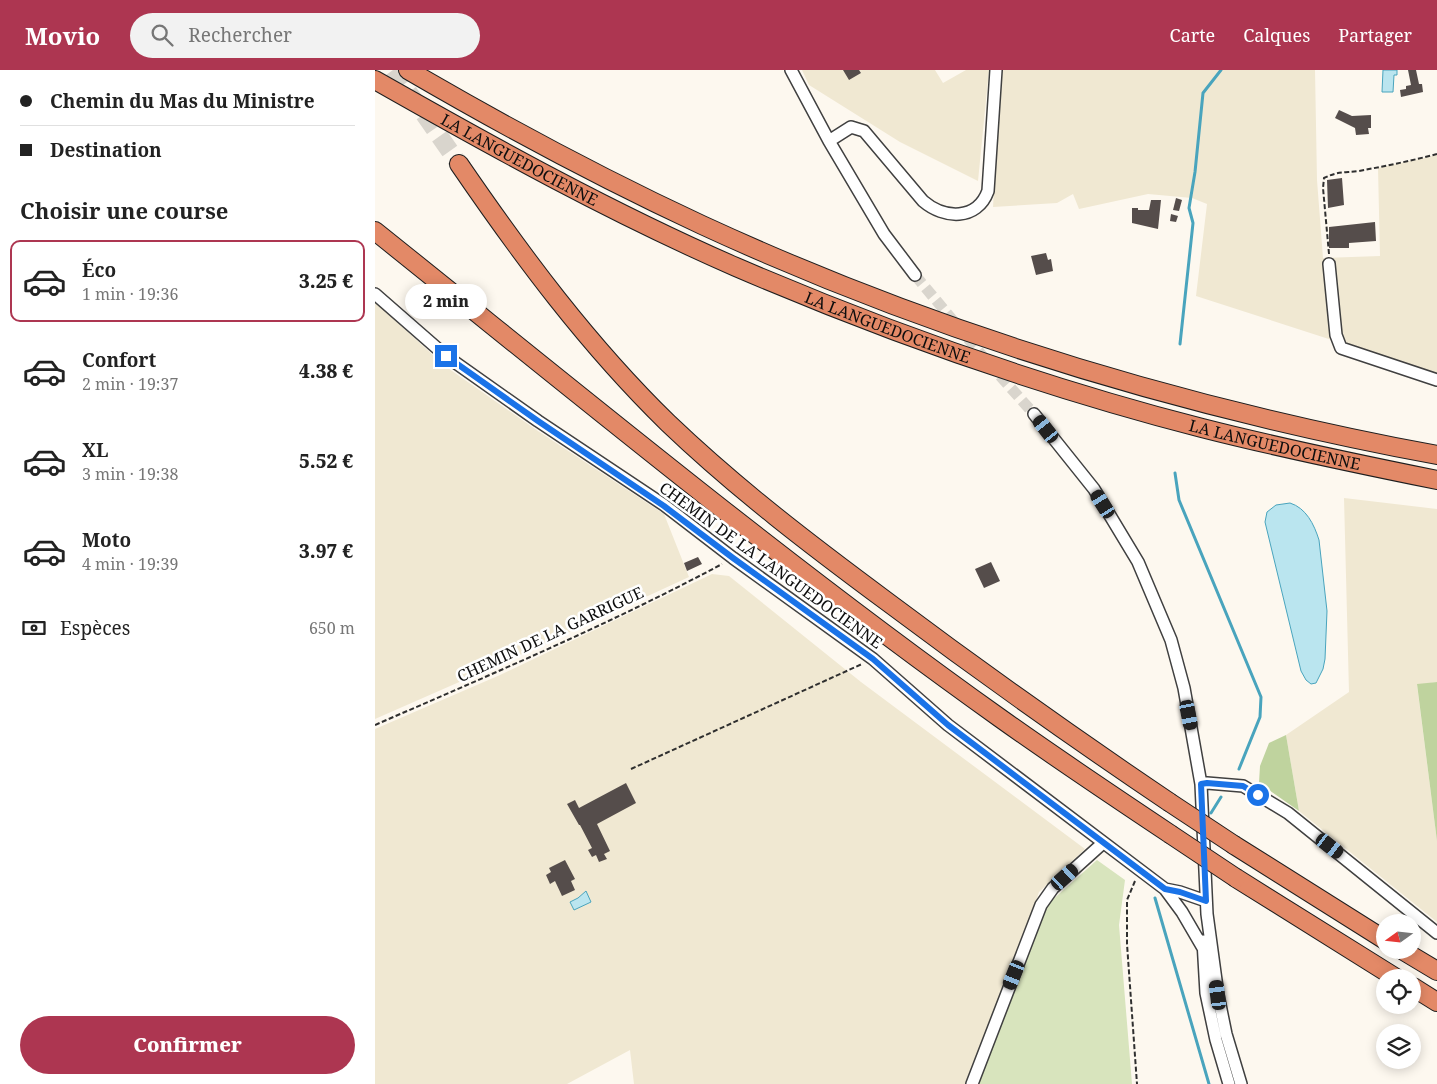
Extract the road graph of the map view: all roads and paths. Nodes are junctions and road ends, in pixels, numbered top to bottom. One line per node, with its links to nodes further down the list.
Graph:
1 (407, 70): 14 (highway, LA LANGUEDOCIENNE)
2 (791, 70): 5 (street)
3 (995, 70): 5 (street)
4 (375, 80): 15 (highway, LA LANGUEDOCIENNE)
5 (829, 141): 10 (street)
6 (1437, 154): 9 (path)
7 (459, 164): 27 (highway, bridge)
8 (375, 231): 30 (highway, bridge)
9 (1329, 264): 12 (street)
10 (915, 275)
11 (375, 294): 16 (street, CHEMIN DE LA LANGUEDOCIENNE)
12 (1437, 380)
13 (1034, 414): 20 (street)
14 (1437, 455)
15 (1437, 480)
16 (733, 558): 17 (street, CHEMIN DE LA LANGUEDOCIENNE); 18 (path, CHEMIN DE LA GARRIGUE)
17 (873, 659): 19 (path); 21 (street, CHEMIN DE LA LANGUEDOCIENNE)
18 (375, 725)
19 (631, 769)
20 (1201, 784): 24 (street); 26 (street)
21 (1103, 843): 22 (street, CHEMIN DE LA LANGUEDOCIENNE); 34 (street)
22 (1139, 871): 23 (street, CHEMIN DE LA LANGUEDOCIENNE); 35 (path)
23 (1165, 889): 24 (street, CHEMIN DE LA LANGUEDOCIENNE); 28 (street, CHEMIN DE LA LANGUEDOCIENNE)
24 (1206, 901): 25 (street)
25 (1207, 914): 28 (street); 37 (street)
26 (1437, 933)
27 (1376, 934)
28 (1203, 948): 36 (street)
29 (1417, 959): 31 (highway)
30 (1382, 969)
31 (1437, 971)
32 (1421, 992): 33 (highway)
33 (1437, 1002)
34 (971, 1084)
35 (1137, 1084)
36 (1229, 1084)
37 (1241, 1084)

